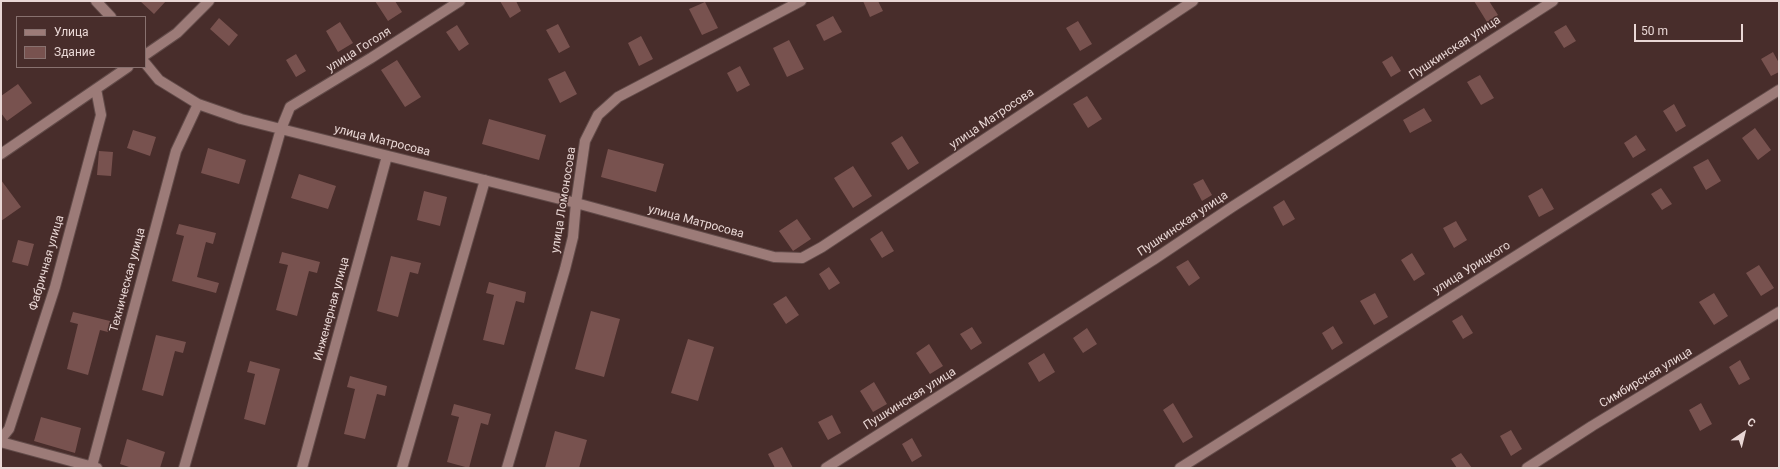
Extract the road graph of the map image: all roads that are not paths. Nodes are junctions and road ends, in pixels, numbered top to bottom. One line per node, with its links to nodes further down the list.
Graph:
1 (96, 1): 7 (street)
2 (209, 1): 8 (street)
3 (460, 1): 14 (street, улица Гоголя)
4 (801, 1): 18 (street, улица Ломоносова)
5 (1193, 1): 18 (street, улица Матросова)
6 (1553, 1): 26 (street, Пушкинская улица)
7 (110, 16)
8 (146, 54)
9 (146, 63): 13 (street, улица Матросова)
10 (127, 68): 11 (street)
11 (96, 89): 15 (street); 20 (street, Фабричная улица)
12 (1779, 90): 27 (street, улица Урицкого)
13 (198, 104): 14 (street, улица Матросова); 21 (street, Техническая улица)
14 (281, 129): 16 (street, улица Матросова); 22 (street)
15 (1, 154)
16 (387, 156): 17 (street, улица Матросова); 23 (street, Инженерная улица)
17 (485, 180): 18 (street, улица Матросова); 24 (street)
18 (576, 203): 25 (street, улица Ломоносова)
19 (1779, 312): 28 (street, Симбирская улица)
20 (1, 441): 21 (street)
21 (94, 467)
22 (184, 468)
23 (302, 468)
24 (402, 468)
25 (507, 468)
26 (826, 468)
27 (1180, 468)
28 (1527, 468)

